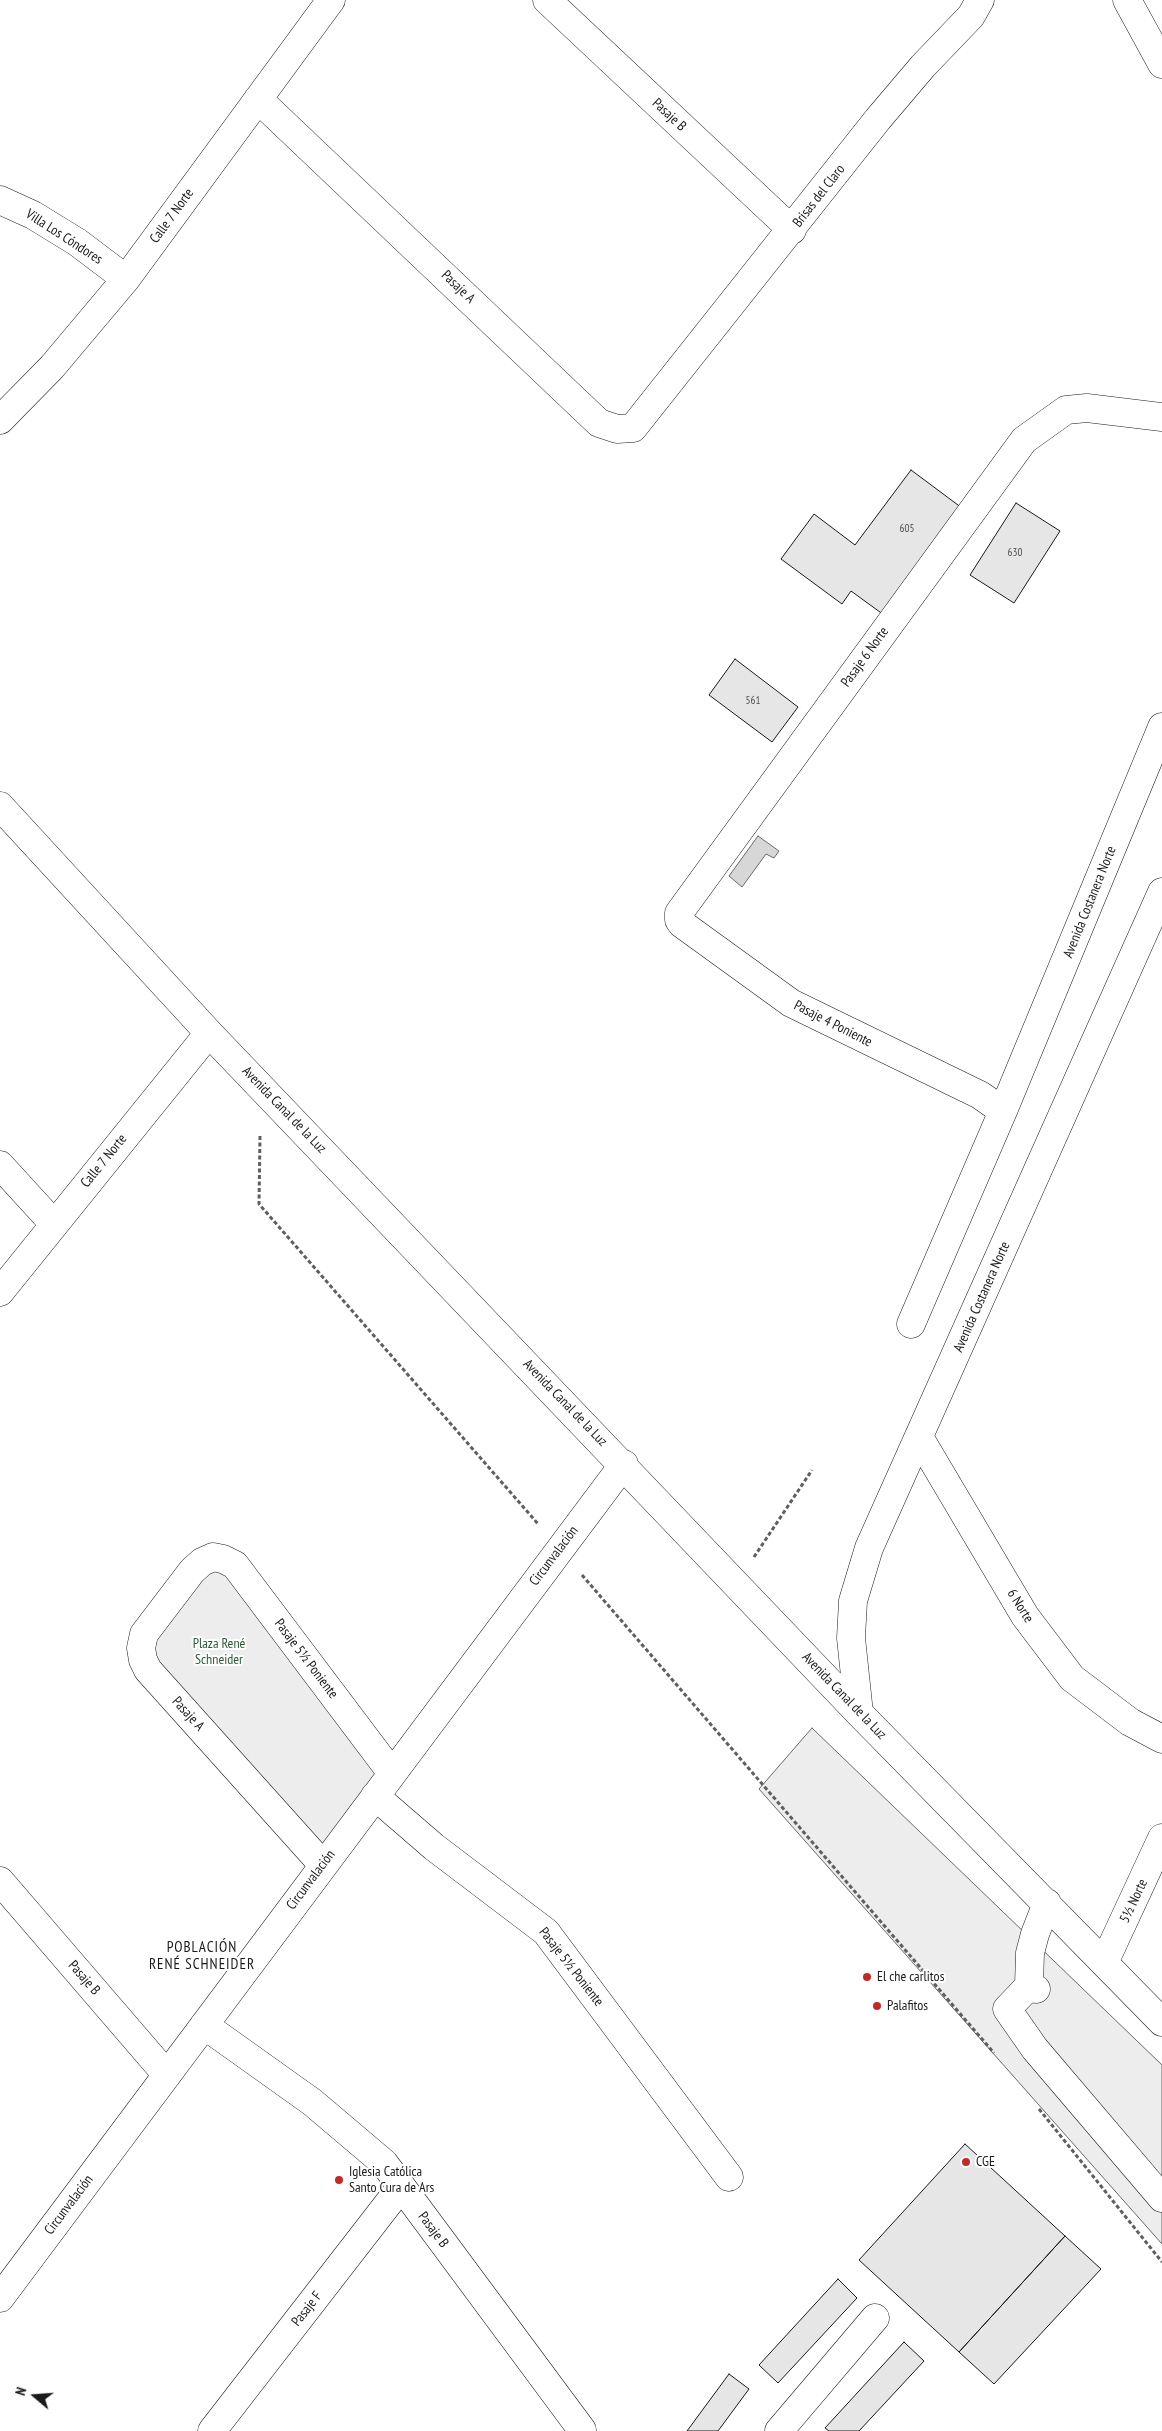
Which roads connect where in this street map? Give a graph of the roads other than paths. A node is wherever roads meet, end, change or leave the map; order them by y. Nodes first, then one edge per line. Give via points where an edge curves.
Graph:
1 (331, 0) edge
2 (547, 0) edge
3 (980, 0) edge
4 (1127, 0) edge
5 (1162, 64) edge
6 (258, 99) junction
7 (0, 200) edge
8 (792, 230) junction
9 (126, 279) junction
10 (661, 395) joint
11 (1162, 417) edge
12 (0, 420) edge
13 (1162, 727) edge
14 (0, 806) edge
15 (1162, 892) edge
16 (678, 916) joint
17 (209, 1033) junction
18 (1003, 1111) junction
19 (0, 1165) edge
20 (53, 1223) junction
21 (0, 1292) edge
22 (911, 1324) dead end
23 (919, 1437) junction
24 (624, 1464) junction
25 (213, 1557) joint
26 (859, 1713) junction
27 (1162, 1739) edge
28 (391, 1772) junction
29 (375, 1796) junction
30 (1162, 1838) edge
31 (323, 1865) junction
32 (0, 1881) edge
33 (1046, 1903) junction
34 (1104, 1963) junction
35 (1134, 1994) junction
36 (1162, 2015) edge
37 (1162, 2022) edge
38 (204, 2025) junction
39 (167, 2075) junction
40 (729, 2177) dead end
41 (402, 2187) junction
42 (1162, 2198) edge
43 (5, 2279) edge
44 (875, 2318) dead end
45 (582, 2430) edge
46 (212, 2431) edge
47 (779, 2431) edge

1 - 6 street, Calle 7 Norte
2 - 8 street, Pasaje B
3 - 8 street, Brisas del Claro via 971,16 878,119
4 - 5 street
6 - 9 street, Calle 7 Norte
6 - 10 street, Pasaje A via 599,423 616,429 633,428
7 - 9 street, Villa Los Cóndores via 77,242
8 - 10 street, Brisas del Claro
9 - 12 street, Calle 7 Norte via 52,367
11 - 16 street, Pasaje 6 Norte via 1086,408 1066,410 1024,440
13 - 18 street, Avenida Costanera Norte
14 - 17 street, Avenida Canal de la Luz
15 - 23 street, Avenida Costanera Norte
16 - 18 street, Pasaje 4 Poniente via 682,924 791,1003 980,1094
17 - 20 street, Calle 7 Norte
17 - 24 street, Avenida Canal de la Luz
18 - 22 street, Avenida Costanera Norte
19 - 20 street
20 - 21 street, Calle 7 Norte
23 - 26 street, Avenida Costanera Norte via 869,1548 854,1601 851,1638
23 - 27 street, 6 Norte via 1025,1616 1072,1678 1130,1722
24 - 26 street, Avenida Canal de la Luz
24 - 28 street, Circunvalación
25 - 28 street, Pasaje 5½ Poniente via 235,1565
25 - 31 street, Pasaje A via 192,1571 152,1622 144,1634 143,1660 155,1678
26 - 33 street, Avenida Canal de la Luz
28 - 29 street, Circunvalación
29 - 31 street, Circunvalación
29 - 40 street, Pasaje 5½ Poniente via 434,1847 546,1932
30 - 34 street, 5½ Norte
31 - 38 street, Circunvalación
32 - 39 street, Pasaje B
33 - 34 street, Avenida Canal de la Luz
33 - 42 street via 1030,1953 1032,1987 1007,2009 1035,2049
34 - 35 street, Avenida Canal de la Luz
35 - 36 street, Avenida Canal de la Luz
35 - 37 street, Avenida Canal de la Luz
38 - 39 street, Circunvalación
38 - 41 street, Pasaje B via 312,2102 360,2141 384,2163
39 - 43 street, Circunvalación
41 - 45 street, Pasaje B
41 - 46 street, Pasaje F
44 - 47 street

